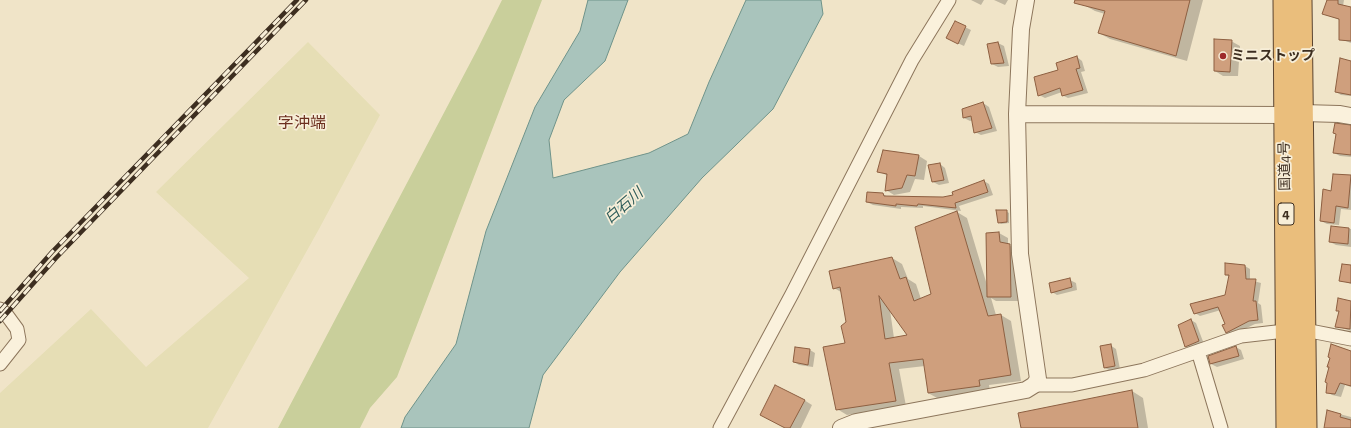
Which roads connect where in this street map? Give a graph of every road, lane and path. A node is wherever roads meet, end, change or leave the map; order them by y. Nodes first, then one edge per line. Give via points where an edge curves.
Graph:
1 (949, 0) edge
2 (1026, 0) edge
3 (1284, 0) edge
4 (1301, 0) edge
5 (1018, 114) junction
6 (1294, 114) junction
7 (1351, 116) edge
8 (0, 309) edge
9 (1295, 331) junction
10 (1351, 339) edge
11 (1198, 351) junction
12 (0, 364) edge
13 (1034, 385) junction
14 (720, 428) edge
15 (841, 428) edge
16 (1221, 428) edge
17 (1287, 428) edge
18 (1306, 428) edge

1 - 14 street via 912,60
2 - 5 street via 1021,28
3 - 6 highway, 国道4号 / 4
4 - 6 highway, 国道4号 / 4
5 - 6 street
5 - 13 street via 1020,254 1038,379
6 - 7 street
6 - 9 highway, 国道4号 / 4
8 - 12 street via 17,329 19,340
9 - 10 street
9 - 11 street via 1241,336
9 - 17 highway, 国道4号 / 4
9 - 18 highway, 国道4号 / 4
11 - 13 street via 1144,370 1072,385
11 - 16 street
13 - 15 street via 1026,390 856,422

